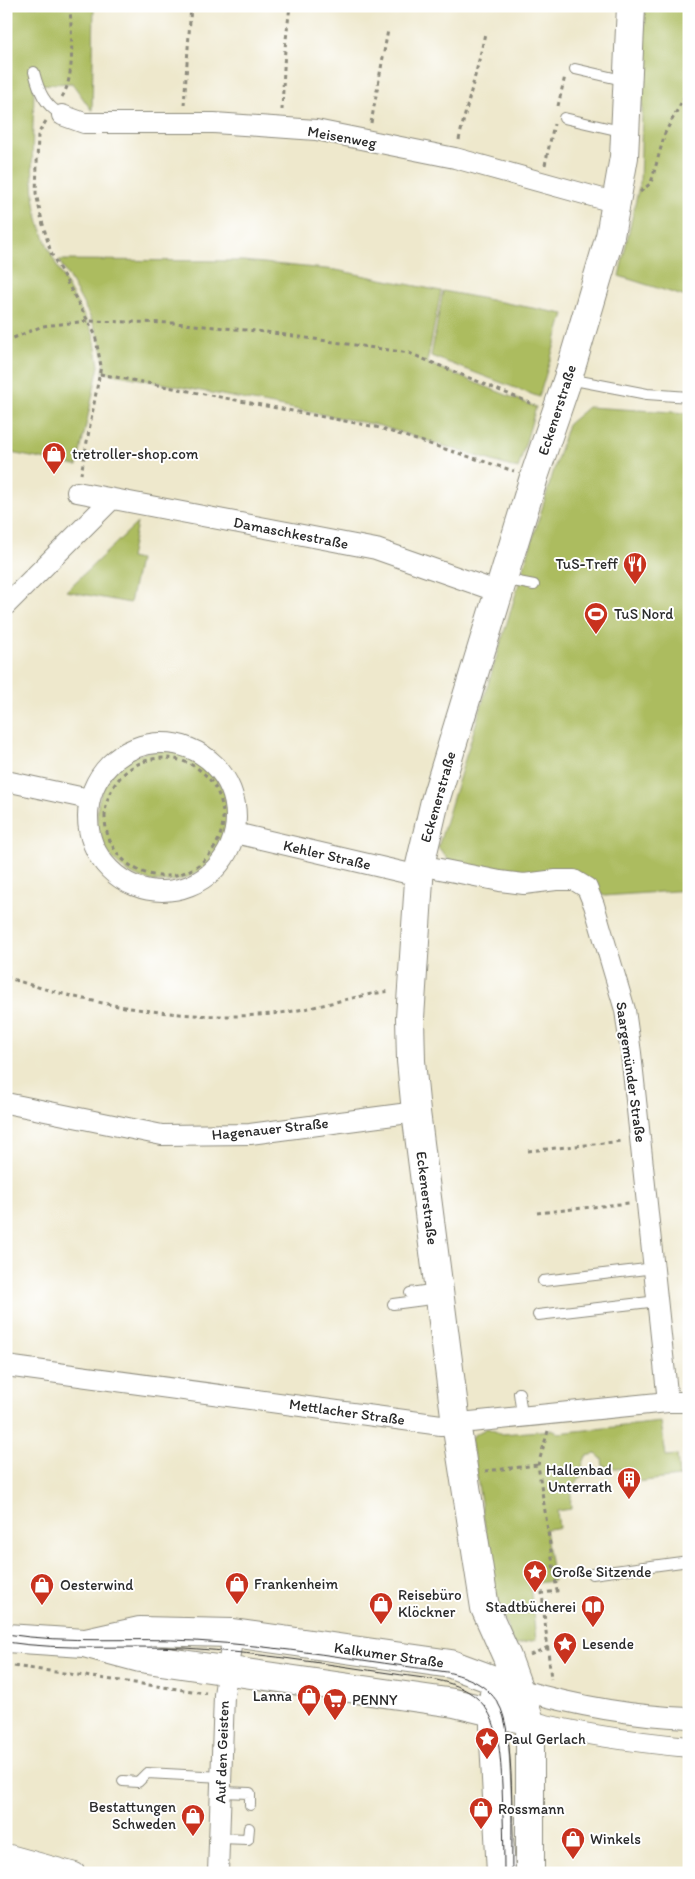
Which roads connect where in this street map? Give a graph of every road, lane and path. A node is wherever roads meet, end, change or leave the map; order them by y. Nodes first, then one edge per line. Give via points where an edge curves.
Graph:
1 (70, 6) edge
2 (191, 6) edge
3 (290, 6) edge
4 (631, 6) edge
5 (388, 30) dead end
6 (484, 33) dead end
7 (575, 69) dead end
8 (34, 72) dead end
9 (628, 81) junction
10 (689, 88) edge
11 (57, 112) junction
12 (564, 118) dead end
13 (184, 123) junction
14 (281, 128) junction
15 (626, 132) junction
16 (368, 141) junction
17 (455, 158) junction
18 (626, 198) junction
19 (88, 321) junction
20 (6, 340) edge
21 (100, 374) junction
22 (568, 378) junction
23 (689, 397) edge
24 (538, 406) dead end
25 (522, 473) dead end
26 (77, 492) joint
27 (112, 499) junction
28 (501, 585) junction
29 (534, 585) dead end
30 (6, 605) edge
31 (6, 780) edge
32 (89, 799) junction
33 (228, 832) junction
34 (419, 871) junction
35 (6, 976) edge
36 (412, 990) junction
37 (6, 1103) edge
38 (416, 1112) junction
39 (641, 1139) junction
40 (528, 1151) dead end
41 (647, 1201) junction
42 (537, 1213) dead end
43 (655, 1268) junction
44 (543, 1281) dead end
45 (410, 1293) dead end
46 (440, 1293) junction
47 (658, 1301) junction
48 (393, 1304) dead end
49 (538, 1315) dead end
50 (6, 1366) edge
51 (519, 1393) dead end
52 (668, 1402) junction
53 (689, 1402) edge
54 (553, 1414) junction
55 (522, 1415) junction
56 (456, 1423) junction
57 (538, 1465) junction
58 (464, 1474) junction
59 (689, 1561) edge
60 (592, 1574) dead end
61 (486, 1608) junction
62 (233, 1633) junction
63 (6, 1638) edge
64 (84, 1643) junction
65 (548, 1647) junction
66 (485, 1651) junction
67 (527, 1657) dead end
68 (451, 1664) junction
69 (226, 1671) junction
70 (492, 1680) junction
71 (518, 1689) junction
72 (554, 1700) junction
73 (495, 1712) junction
74 (689, 1718) edge
75 (530, 1721) junction
76 (689, 1747) edge
77 (123, 1781) dead end
78 (221, 1785) junction
79 (250, 1804) dead end
80 (249, 1828) dead end
81 (219, 1838) junction
82 (6, 1854) edge
83 (75, 1873) edge
84 (218, 1873) edge
85 (501, 1873) edge
86 (530, 1873) edge

1 - 11 path via 72,43 68,87
2 - 13 path
3 - 14 path
4 - 9 street, Eckenerstraße
5 - 16 path
6 - 17 path
7 - 9 lane
8 - 11 lane via 40,94
9 - 15 street, Eckenerstraße
10 - 18 path via 664,133 651,183
11 - 13 street, Meisenweg via 84,123
11 - 19 path via 38,134 36,193 51,253
12 - 15 lane
13 - 14 street, Meisenweg
14 - 16 street, Meisenweg via 316,130
15 - 18 street, Eckenerstraße
16 - 17 street, Meisenweg
17 - 18 street, Meisenweg
18 - 22 street, Eckenerstraße via 606,251
19 - 20 path via 43,326
19 - 21 path via 98,347
19 - 24 path via 174,323 266,332 409,353
21 - 25 path via 376,427
21 - 26 path
22 - 23 lane via 647,394
22 - 28 street, Eckenerstraße
26 - 27 street, Damaschkestraße
27 - 28 street, Damaschkestraße via 376,549
27 - 30 street
28 - 29 lane
28 - 34 street, Eckenerstraße via 428,825
31 - 32 street
32 - 33 street via 98,778 114,760 133,748 156,742 179,744 200,753 212,763 230,788 236,810
32 - 33 street via 88,827 101,860 115,876 155,892 197,883 227,854
33 - 33 path via 218,793 209,777 194,765 172,757 150,758 134,765 117,780 105,803 104,826 112,846 123,861 139,872 174,876 188,871 204,860
33 - 34 street, Kehler Straße
34 - 36 street, Eckenerstraße
34 - 39 street, Saargemünder Straße via 524,884 574,880 587,888 624,1010
35 - 36 path via 45,990 120,1007 192,1016 271,1014 312,1008 365,994
36 - 38 street, Eckenerstraße via 411,1061
37 - 38 street, Hagenauer Straße via 162,1135 250,1134
38 - 46 street, Eckenerstraße
39 - 40 path
39 - 41 street, Saargemünder Straße
41 - 42 path
41 - 43 street, Saargemünder Straße
43 - 44 lane
43 - 47 street, Saargemünder Straße
45 - 46 lane
46 - 48 lane
46 - 56 street, Eckenerstraße
47 - 49 lane
47 - 52 street, Saargemünder Straße
50 - 56 street, Mettlacher Straße via 441,1425
51 - 55 lane
52 - 53 street, Mettlacher Straße
52 - 54 street, Mettlacher Straße
54 - 55 street, Mettlacher Straße
54 - 57 path
55 - 56 street, Mettlacher Straße
56 - 58 street, Eckenerstraße
57 - 58 path
57 - 65 path via 557,1591 542,1593
58 - 61 street, Eckenerstraße
59 - 60 lane
61 - 66 street, Eckenerstraße via 481,1619
61 - 71 street, Eckenerstraße
62 - 64 street, Kalkumer Straße via 140,1632
62 - 68 street, Kalkumer Straße
62 - 69 street, Auf den Geisten
63 - 64 street, Kalkumer Straße
64 - 69 street, Kalkumer Straße via 140,1658
65 - 67 path
65 - 72 path
66 - 68 street via 471,1663
66 - 70 street, Eckenerstraße
68 - 70 street, Kalkumer Straße
69 - 73 street, Kalkumer Straße via 423,1698
69 - 78 street, Auf den Geisten
70 - 71 street, Kalkumer Straße
70 - 73 street, Eckenerstraße
71 - 72 street, Kalkumer Straße
71 - 73 street via 514,1699
71 - 75 street, Eckenerstraße
72 - 74 street, Kalkumer Straße
73 - 75 street, Kalkumer Straße
73 - 85 street, Eckenerstraße
75 - 76 street, Kalkumer Straße via 633,1741
75 - 86 street
77 - 78 lane via 138,1782 147,1774
78 - 79 lane via 250,1793
78 - 81 street, Auf den Geisten
80 - 81 lane via 248,1839
81 - 84 street, Auf den Geisten
82 - 83 street

